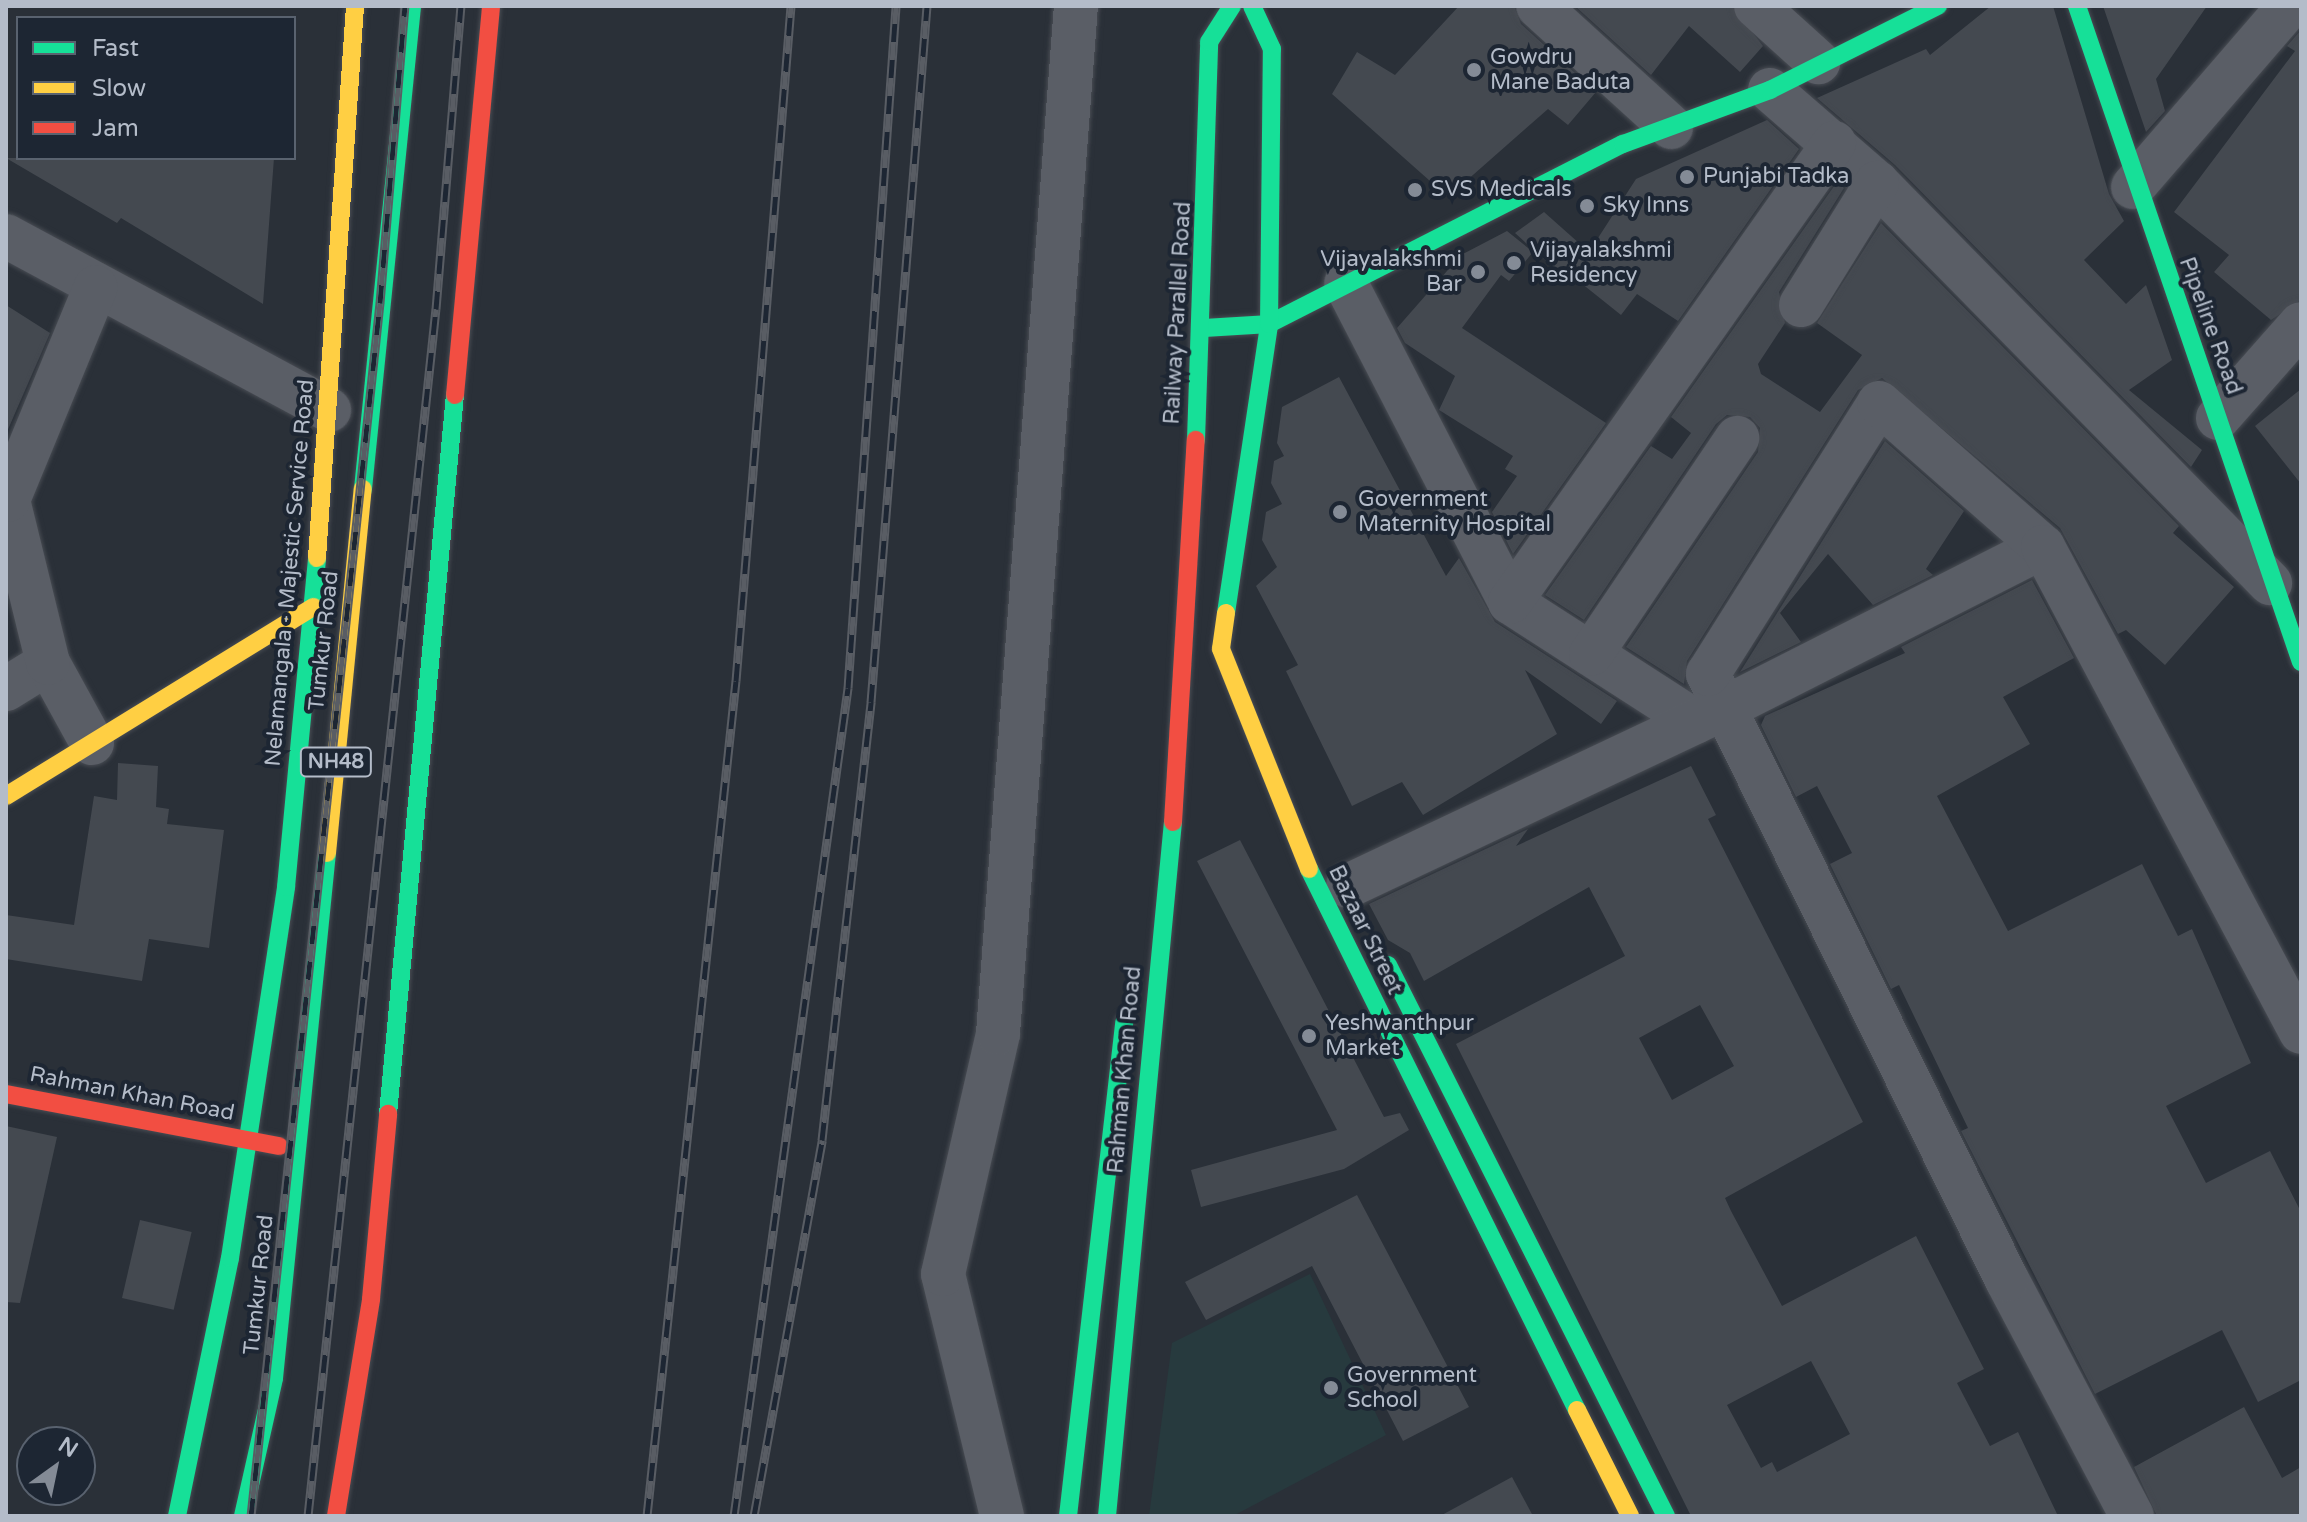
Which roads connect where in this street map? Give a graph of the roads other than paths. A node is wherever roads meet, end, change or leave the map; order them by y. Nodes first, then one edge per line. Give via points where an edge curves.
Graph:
1 (355, 6) edge
2 (412, 6) edge
3 (491, 6) edge
4 (1076, 6) edge
5 (1232, 6) edge
6 (1252, 6) edge
7 (1538, 6) edge
8 (1756, 6) edge
9 (1938, 6) edge
10 (2077, 6) edge
11 (2289, 6) edge
12 (1818, 62) junction
13 (1770, 90) junction
14 (1671, 127) junction
15 (1834, 143) junction
16 (1877, 183) junction
17 (2133, 187) junction
18 (6, 236) edge
19 (1346, 284) junction
20 (96, 287) junction
21 (1801, 305) dead end
22 (1269, 324) junction
23 (2301, 324) edge
24 (1205, 328) junction
25 (329, 410) junction
26 (2218, 418) junction
27 (1737, 438) dead end
28 (2043, 547) junction
29 (2270, 583) junction
30 (1510, 602) junction
31 (313, 607) junction
32 (1180, 628) joint
33 (1591, 654) junction
34 (2301, 662) edge
35 (48, 663) junction
36 (6, 689) edge
37 (1244, 706) junction
38 (1711, 715) junction
39 (1182, 723) junction
40 (92, 743) junction
41 (1154, 761) dead end
42 (1198, 776) dead end
43 (6, 796) edge
44 (1341, 895) junction
45 (1376, 942) dead end
46 (1127, 997) dead end
47 (2301, 1032) edge
48 (6, 1094) edge
49 (1167, 1120) dead end
50 (249, 1141) junction
51 (297, 1150) junction
52 (177, 1516) edge
53 (243, 1516) edge
54 (336, 1516) edge
55 (1002, 1516) edge
56 (1068, 1516) edge
57 (1107, 1516) edge
58 (1630, 1516) edge
59 (1666, 1516) edge
60 (2132, 1516) edge

1 - 25 main road, Nelamangala - Majestic Service Road
2 - 51 main road, Tumkur Road / NH48
3 - 54 main road via 371,1299
4 - 55 street via 998,1033 943,1274
5 - 24 main road, Railway Parallel Road via 1209,42
6 - 22 main road, Bazaar Street via 1272,49
7 - 14 street
8 - 12 street
9 - 12 main road
10 - 17 main road, Pipeline Road
11 - 17 street
12 - 13 main road
13 - 14 main road
13 - 15 street
14 - 19 main road via 1623,144
15 - 16 street
15 - 30 street
16 - 21 street
16 - 29 street
17 - 26 main road, Pipeline Road
18 - 20 street
19 - 22 main road
19 - 30 street
20 - 25 street
20 - 35 street via 8,500
22 - 24 main road
22 - 37 main road, Bazaar Street via 1221,649
23 - 26 street
24 - 32 main road, Railway Parallel Road
25 - 31 main road, Nelamangala - Majestic Service Road
26 - 29 main road, Pipeline Road
27 - 33 street
28 - 38 street
28 - 38 street via 1879,403 1708,674
28 - 47 street
29 - 34 main road, Pipeline Road
30 - 33 street
31 - 40 main road
31 - 50 main road, Nelamangala - Majestic Service Road via 286,887
32 - 39 main road, Rahman Khan Road
33 - 38 street
35 - 36 street
35 - 40 street
37 - 39 main road
37 - 44 main road, Bazaar Street
38 - 44 street
38 - 60 street
39 - 41 main road
39 - 57 main road, Rahman Khan Road
40 - 43 main road
42 - 49 main road, Rahman Khan Road
44 - 58 main road, Bazaar Street
45 - 59 main road
46 - 56 main road
48 - 50 main road, Rahman Khan Road
50 - 51 main road, Rahman Khan Road
50 - 52 main road, Nelamangala - Majestic Service Road
51 - 53 main road, Tumkur Road / NH48 via 274,1378

